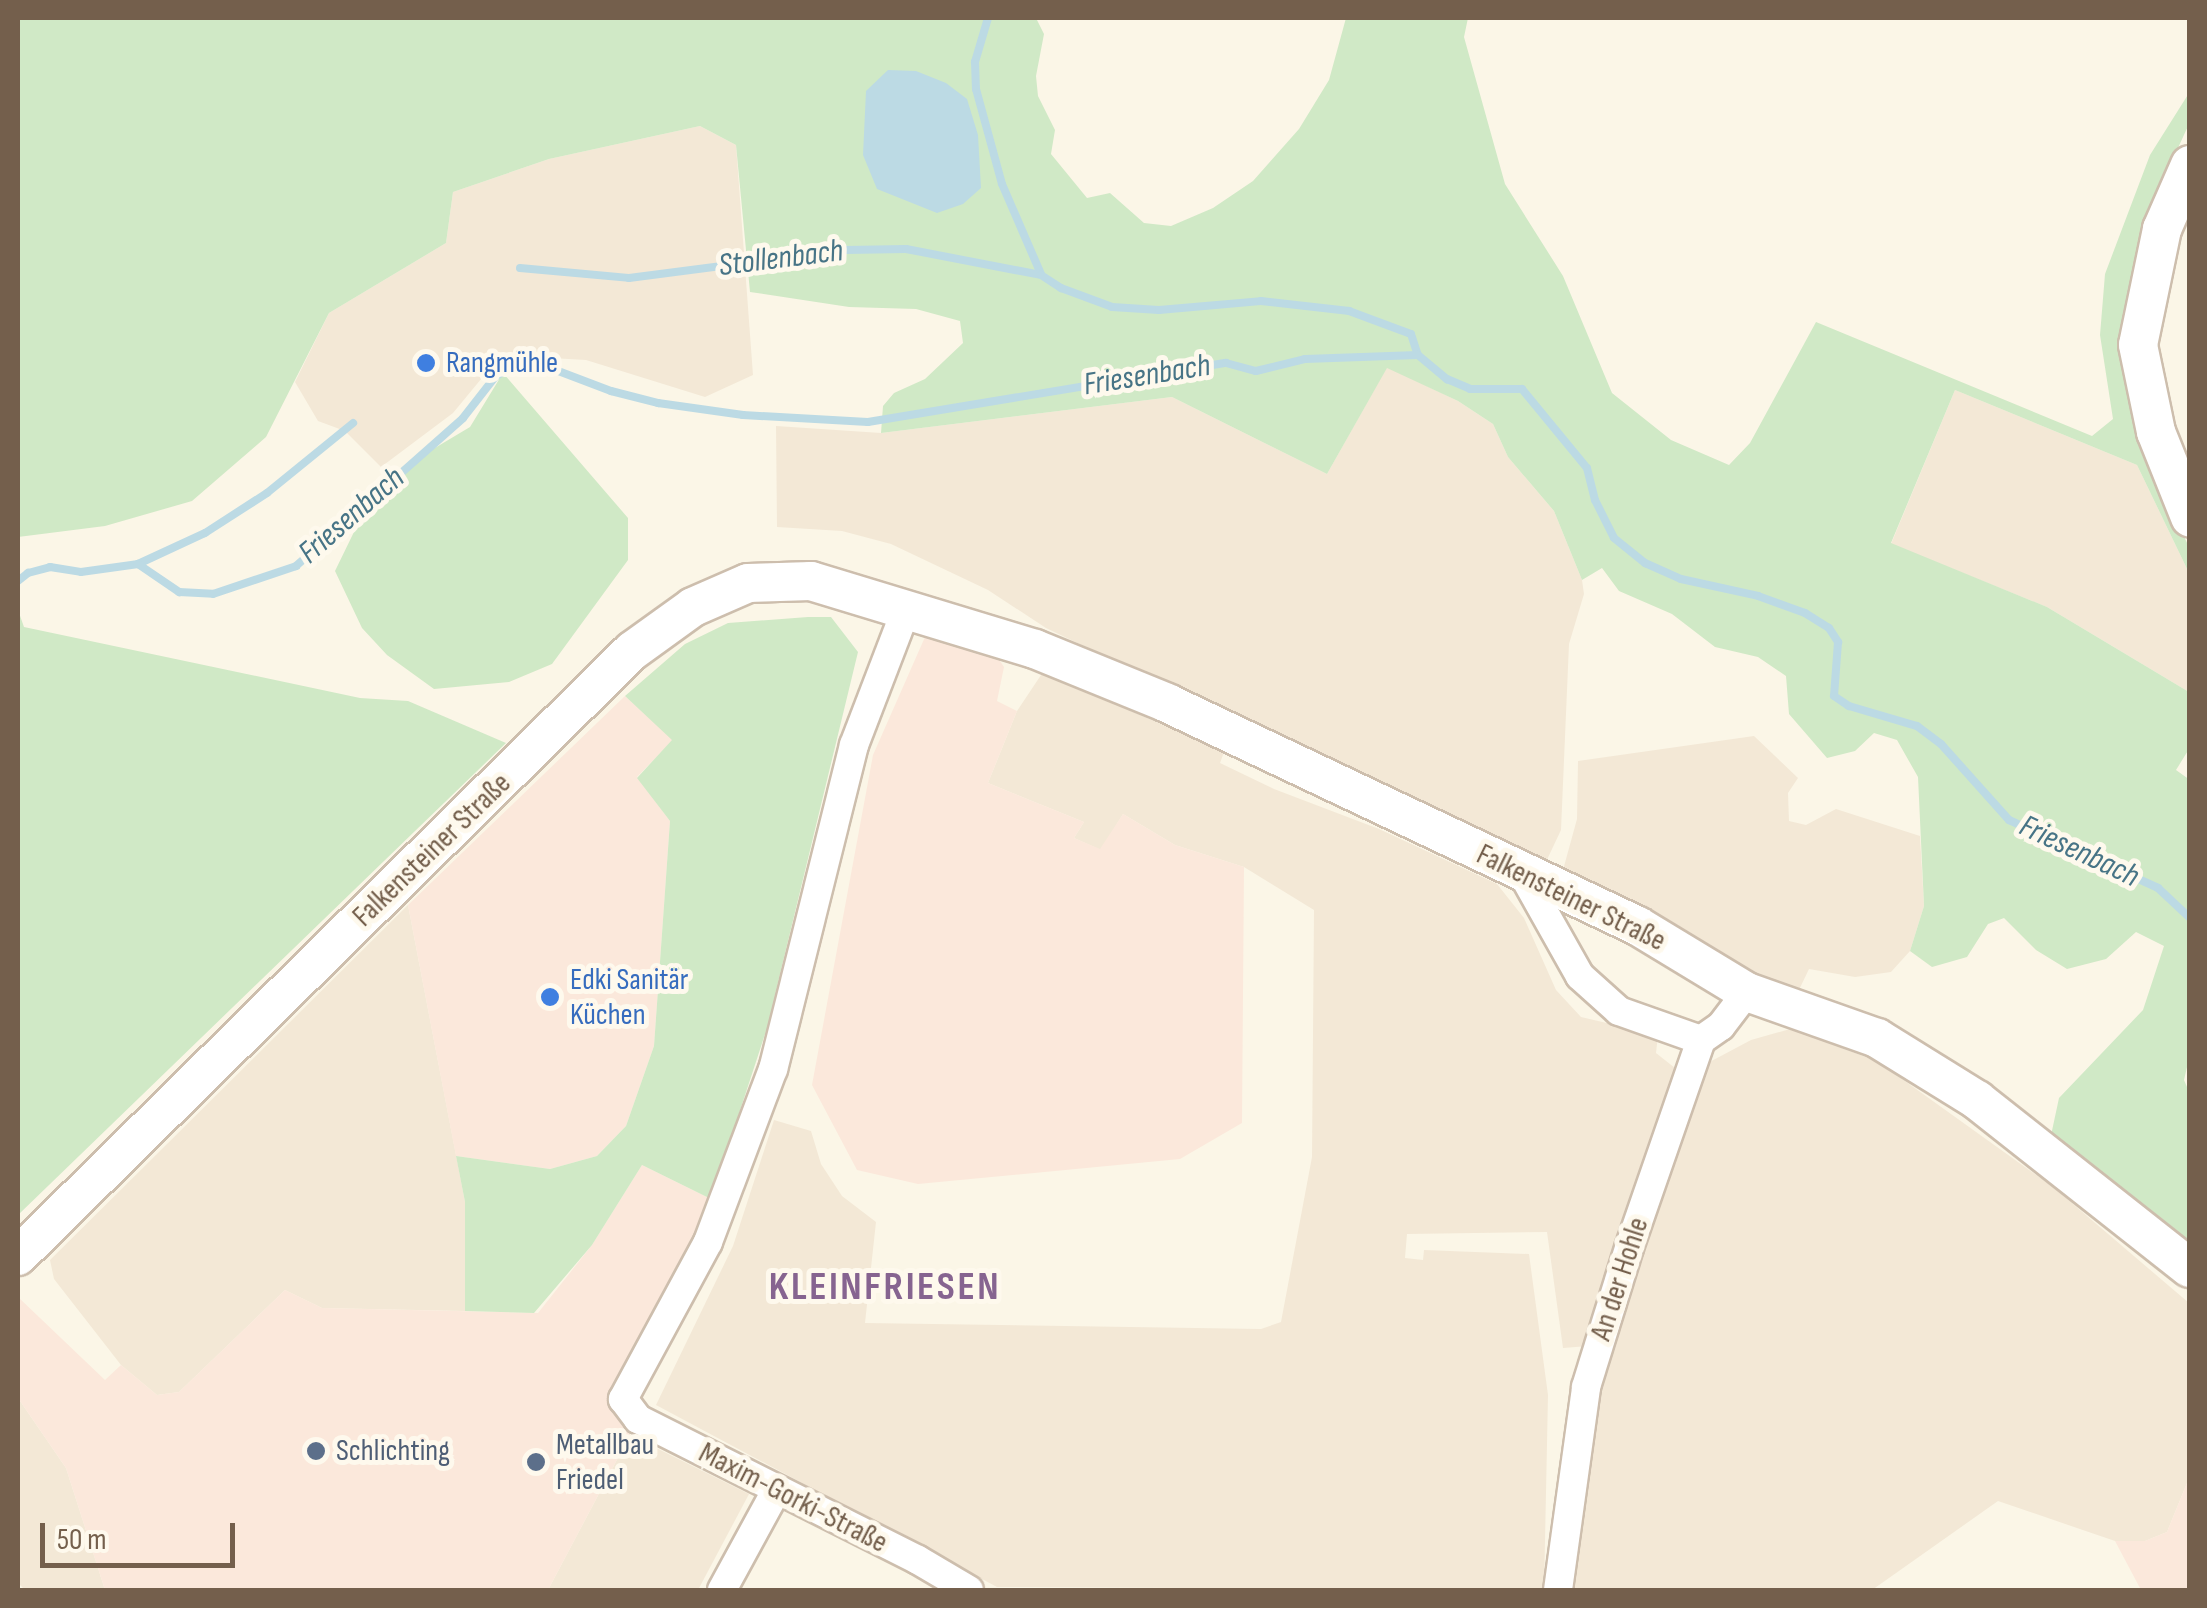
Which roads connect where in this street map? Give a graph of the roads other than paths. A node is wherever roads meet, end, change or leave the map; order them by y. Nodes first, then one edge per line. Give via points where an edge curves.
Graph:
1 (2190, 165) edge
2 (2190, 517) edge
3 (907, 607) junction
4 (1522, 873) junction
5 (1746, 992) junction
6 (1701, 1040) junction
7 (18, 1256) edge
8 (2190, 1268) edge
9 (776, 1491) junction
10 (722, 1590) edge
11 (969, 1590) edge
12 (1558, 1590) edge

1 - 2 main road via 2162,229 2138,345 2156,432
3 - 4 main road, Falkensteiner Straße via 1035,649 1167,704
3 - 7 main road, Falkensteiner Straße via 811,582 748,583 693,606 647,640
3 - 9 street, Maxim-Gorki-Straße via 854,745 773,1069 708,1242 623,1400 638,1419
4 - 5 main road, Falkensteiner Straße via 1638,926
4 - 6 street via 1580,976 1619,1012
5 - 6 street, An der Hohle via 1721,1026
5 - 8 main road, Falkensteiner Straße via 1877,1038 1937,1072
6 - 12 street, An der Hohle via 1586,1387
9 - 10 street
9 - 11 street, Maxim-Gorki-Straße

